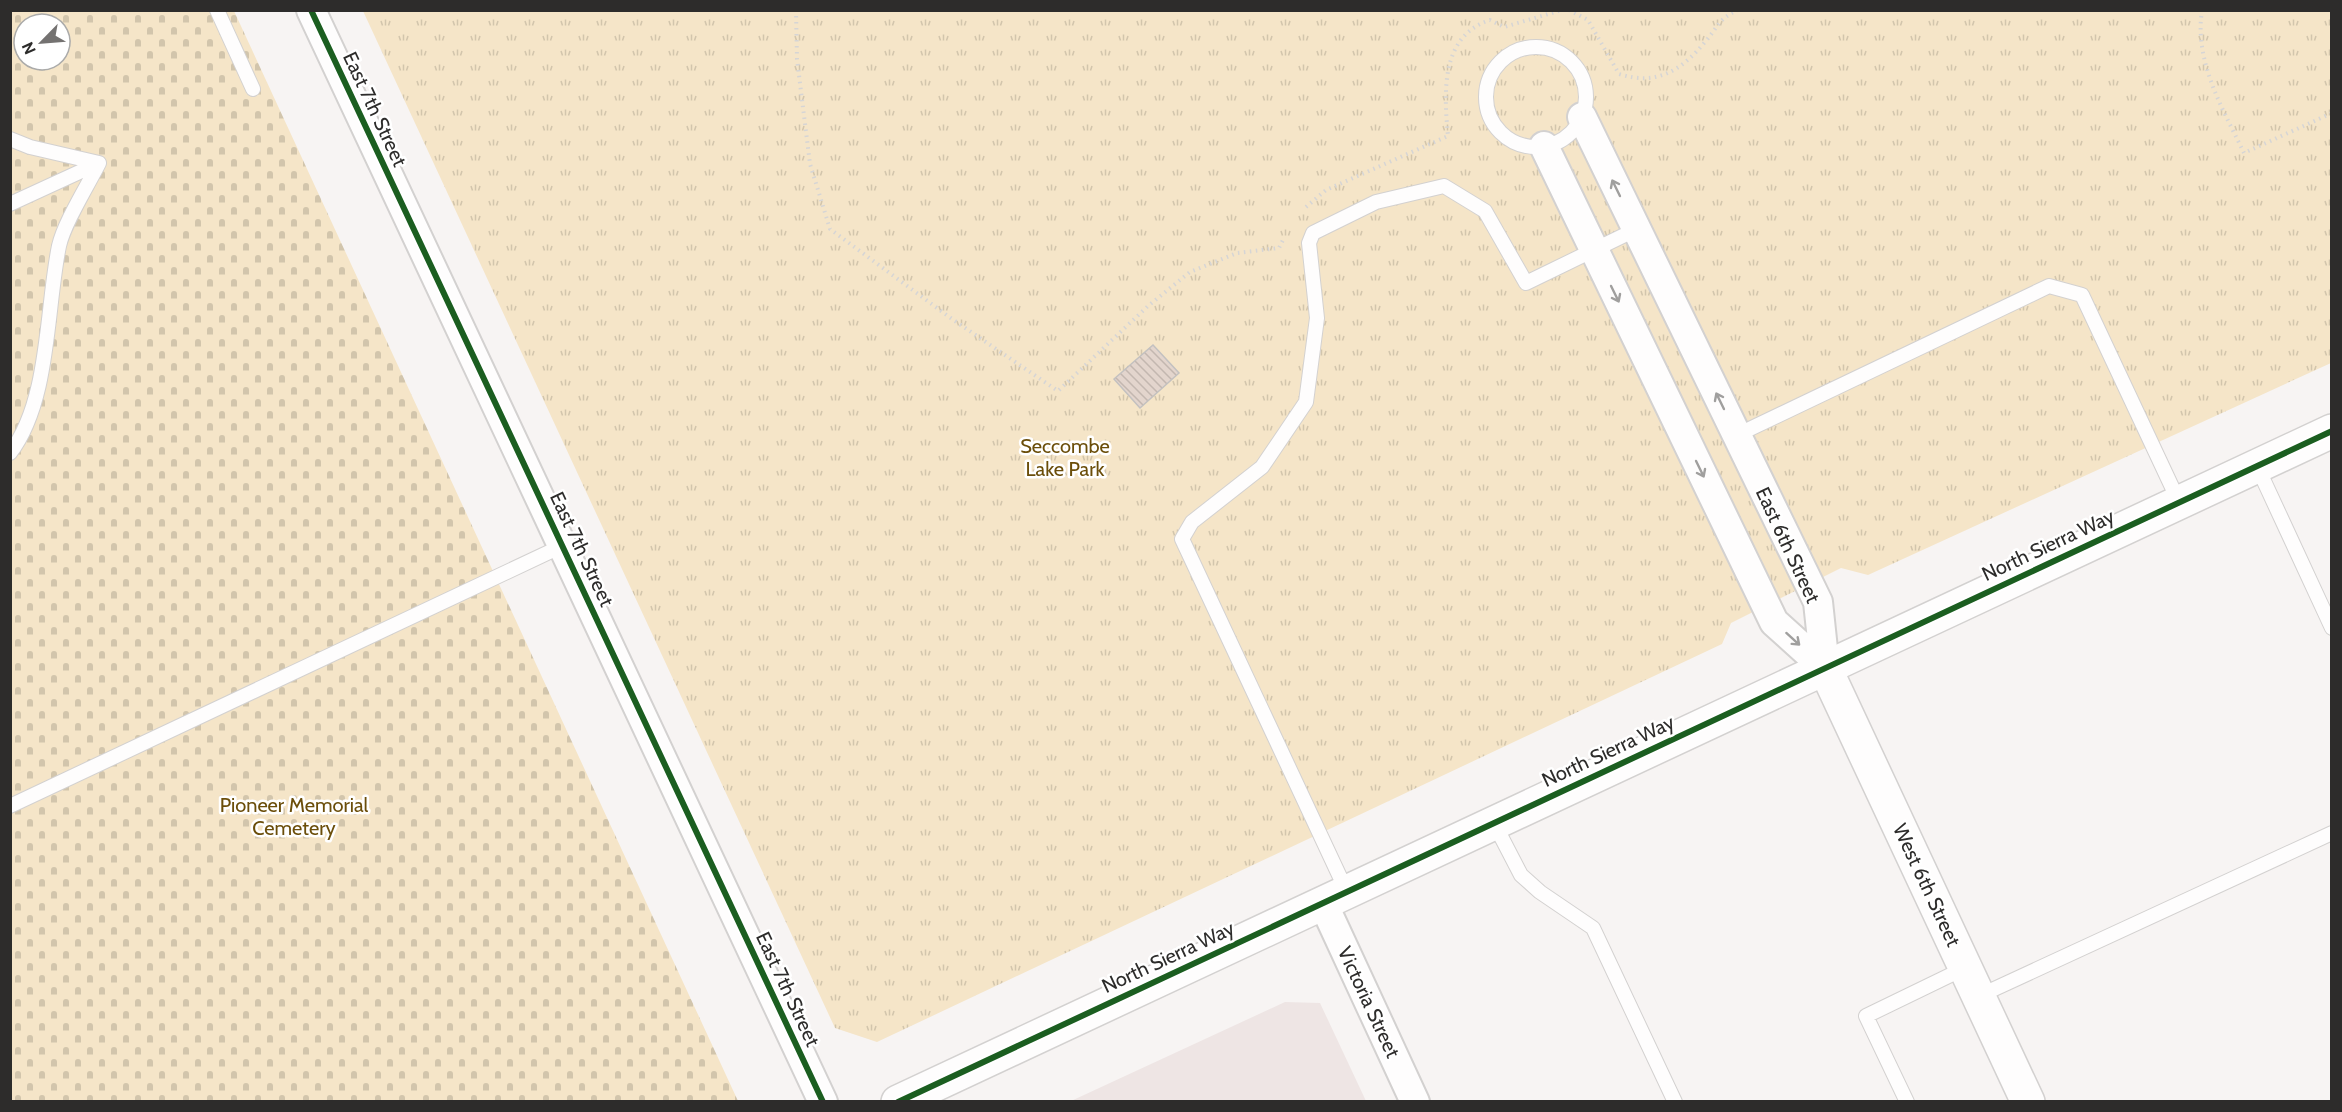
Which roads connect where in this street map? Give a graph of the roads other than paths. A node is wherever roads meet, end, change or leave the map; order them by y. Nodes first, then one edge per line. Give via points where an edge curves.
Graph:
1 (217, 10) edge
2 (311, 10) edge
3 (253, 89) dead end
4 (1582, 117) junction
5 (10, 139) edge
6 (1544, 146) junction
7 (99, 163) junction
8 (10, 204) edge
9 (1636, 229) junction
10 (1594, 250) junction
11 (2331, 431) edge
12 (1737, 435) junction
13 (10, 453) edge
14 (2256, 466) junction
15 (2179, 502) junction
16 (562, 546) junction
17 (2331, 628) edge
18 (1825, 668) junction
19 (10, 806) edge
20 (1494, 823) junction
21 (2331, 833) edge
22 (1335, 897) junction
23 (1972, 982) junction
24 (823, 1101) edge
25 (898, 1101) edge
26 (1415, 1101) edge
27 (1676, 1101) edge
28 (1906, 1101) edge
29 (2028, 1101) edge

1 - 3 lane
2 - 16 street, East 7th Street
4 - 6 lane via 1560,141
4 - 6 lane via 1585,84 1579,69 1567,57 1536,46 1520,48 1505,56 1487,84 1489,117 1512,141
9 -> 4 street, East 6th Street
5 - 7 lane
6 - 10 street
7 - 8 lane
7 - 13 lane via 60,243 41,375 22,438
9 - 10 lane
12 -> 9 street, East 6th Street
10 -> 18 street via 1774,622
10 - 22 lane via 1526,283 1485,211 1444,186 1376,202 1313,233 1309,243 1317,318 1306,402 1262,466 1192,522 1182,539
11 - 14 street, North Sierra Way
12 - 15 lane via 2049,286 2082,295
12 - 18 street, East 6th Street via 1818,602
14 - 15 street, North Sierra Way
14 - 17 lane
15 - 18 street, North Sierra Way
16 - 19 lane
16 - 24 street, East 7th Street
18 - 20 street, North Sierra Way
18 - 23 street, West 6th Street
20 - 22 street, North Sierra Way
20 - 27 lane via 1521,875 1593,928
21 - 23 lane
22 - 25 street, North Sierra Way
22 - 26 street, Victoria Street
23 - 28 lane via 1866,1016
23 - 29 street, West 6th Street

